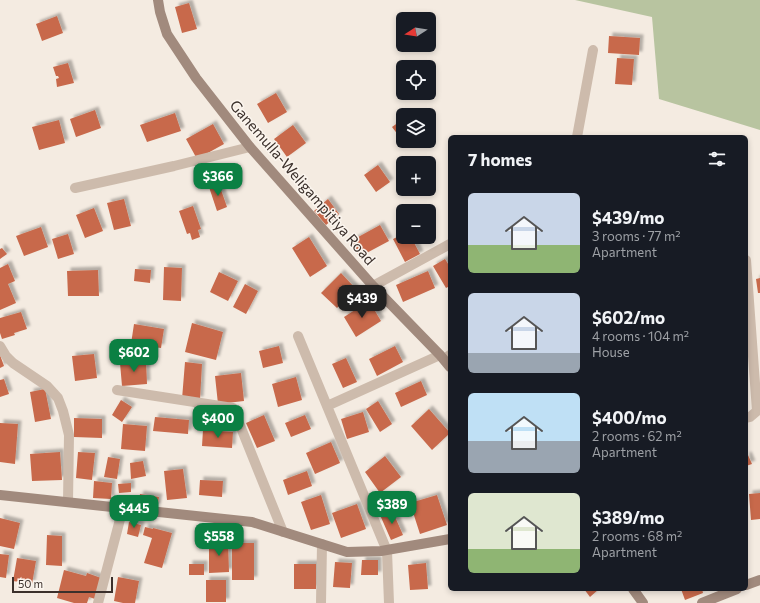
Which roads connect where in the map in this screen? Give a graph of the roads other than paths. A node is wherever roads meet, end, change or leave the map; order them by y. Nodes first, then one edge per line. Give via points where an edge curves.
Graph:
1 (158, 0) edge
2 (593, 50) dead end
3 (577, 135) edge
4 (250, 147) junction
5 (75, 188) dead end
6 (448, 245) edge
7 (748, 283) edge
8 (373, 286) junction
9 (298, 336) dead end
10 (0, 346) edge
11 (444, 355) edge
12 (117, 390) dead end
13 (328, 406) junction
14 (759, 411) edge
15 (748, 418) edge
16 (0, 495) edge
17 (68, 502) junction
18 (123, 508) junction
19 (283, 532) junction
20 (448, 538) edge
21 (322, 544) junction
22 (387, 550) junction
23 (760, 580) edge
24 (748, 584) edge
25 (634, 591) edge
26 (732, 591) edge
27 (98, 603) edge
28 (321, 603) edge
29 (389, 603) edge
30 (642, 603) edge
31 (702, 603) edge

1 - 4 street, Ganemulla-Weligampitiya Road via 167,34 196,78
2 - 3 street
4 - 5 street
4 - 8 street, Ganemulla-Weligampitiya Road
6 - 8 street
7 - 14 street
8 - 11 street, Ganemulla-Weligampitiya Road
9 - 13 street
10 - 17 street via 13,363 47,386 58,398 69,435
11 - 13 street
12 - 19 street via 233,408
13 - 22 street
14 - 15 street
16 - 17 street
17 - 18 street
18 - 19 street via 252,522
18 - 27 street
19 - 21 street
20 - 22 street
21 - 22 street via 348,552
21 - 28 street
22 - 29 street
23 - 24 street
25 - 30 street
26 - 31 street

